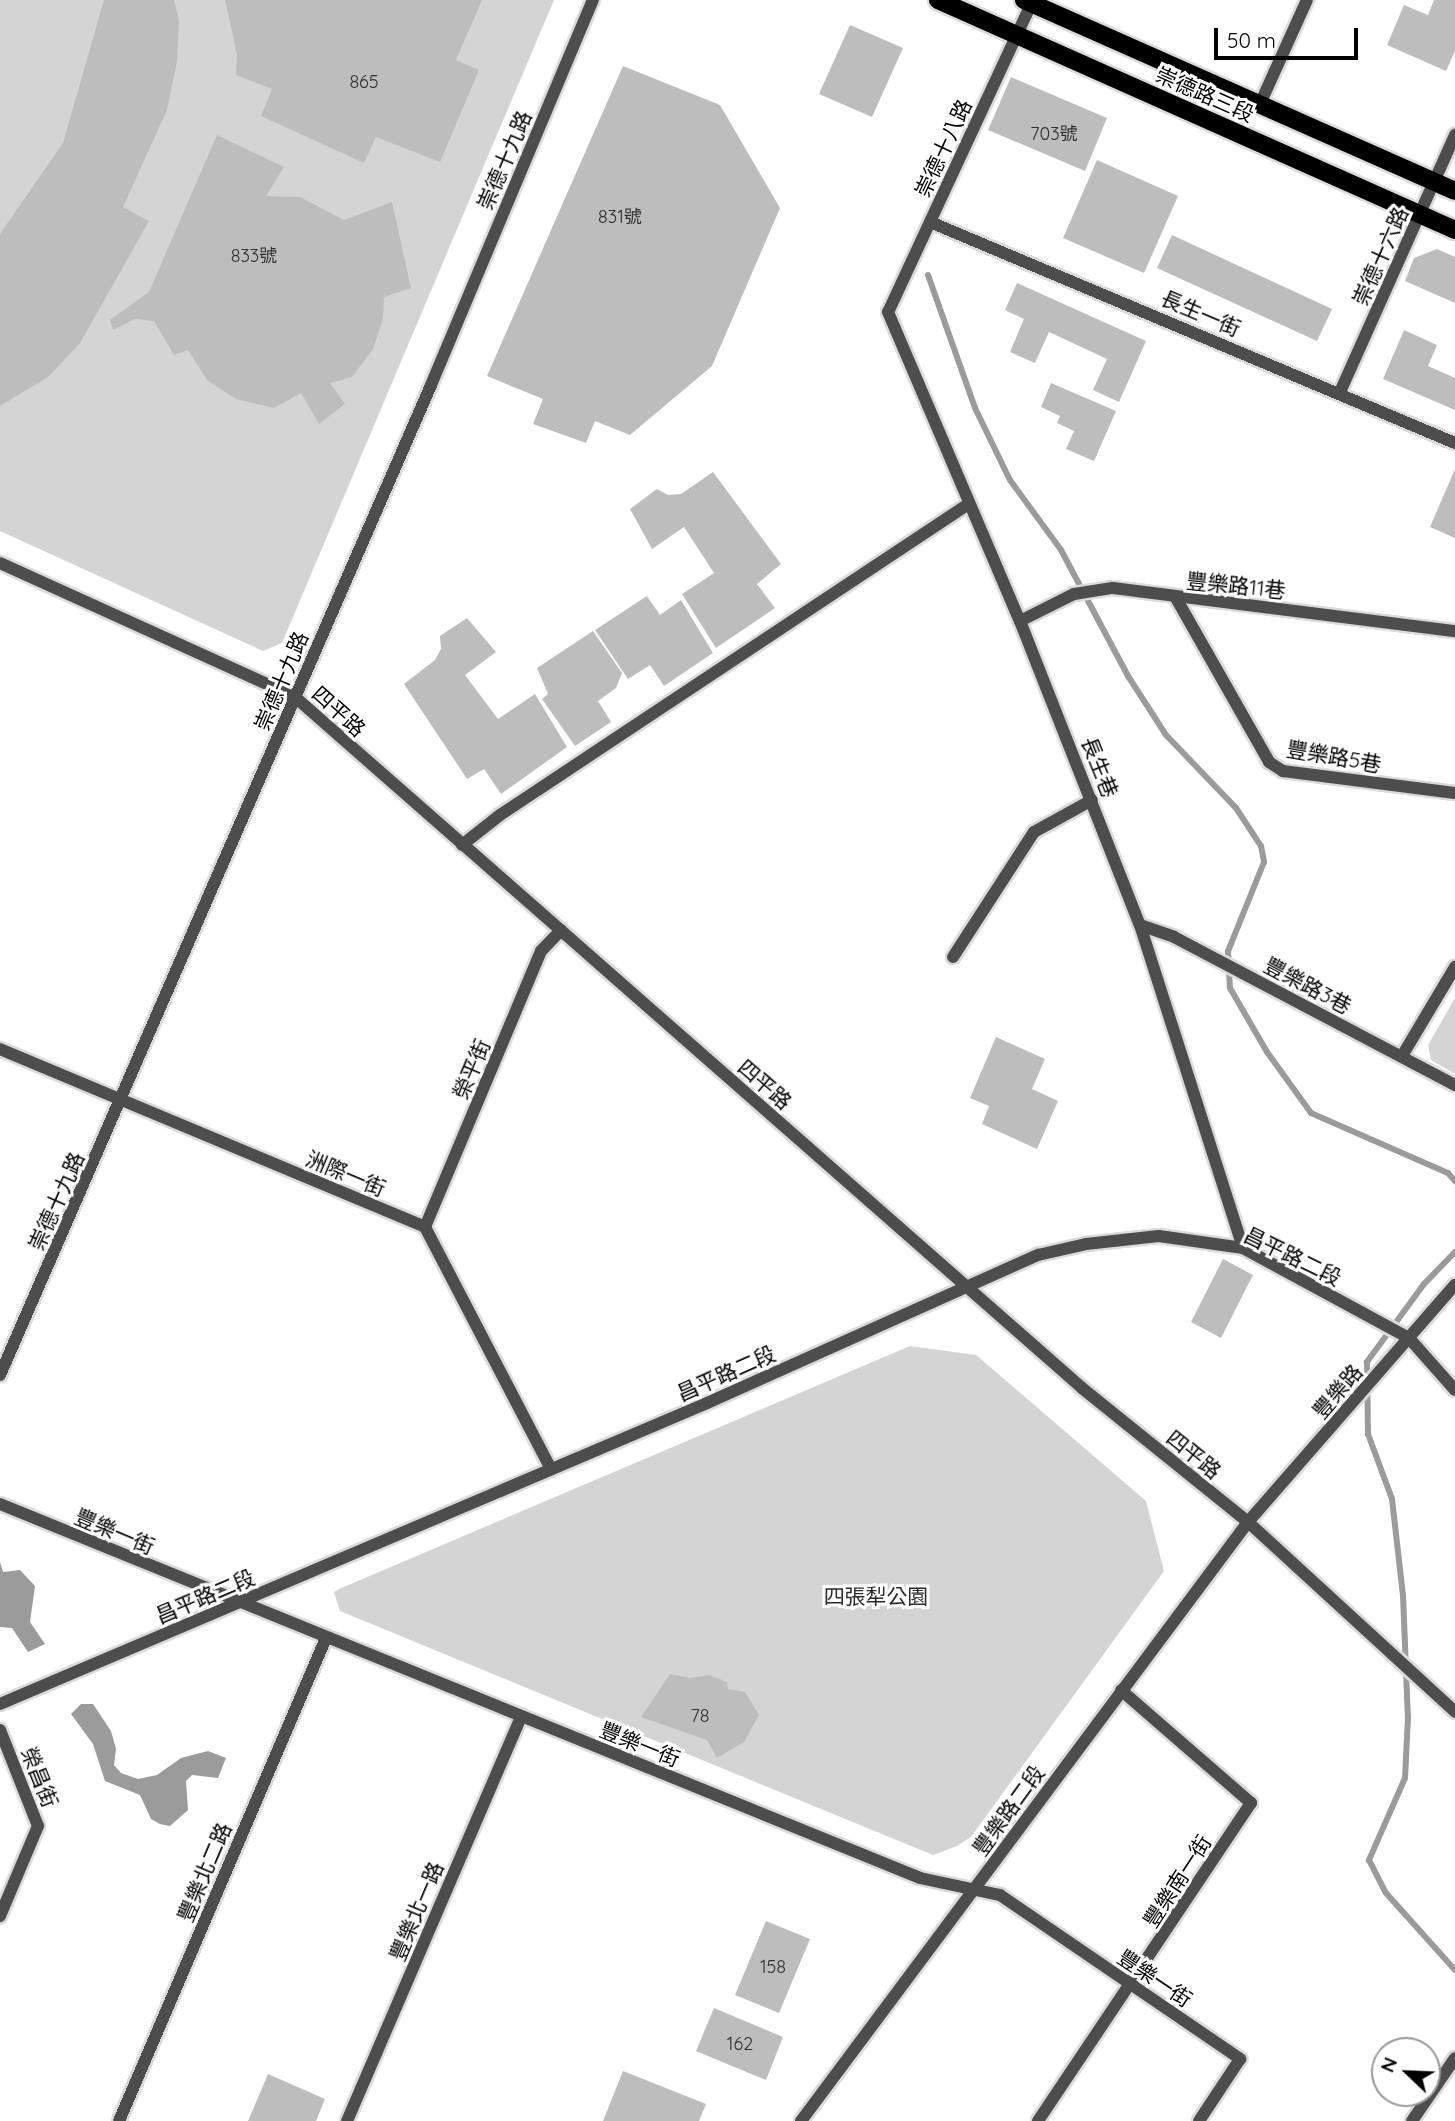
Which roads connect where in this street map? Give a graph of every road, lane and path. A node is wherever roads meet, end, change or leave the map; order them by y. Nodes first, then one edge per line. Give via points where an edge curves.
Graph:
1 (593, 0) edge
2 (938, 0) edge
3 (1307, 0) edge
4 (1030, 1) edge
5 (1017, 37) junction
6 (1260, 104) junction
7 (1455, 135) edge
8 (1433, 182) junction
9 (1455, 191) edge
10 (1419, 213) junction
11 (930, 222) junction
12 (1455, 230) edge
13 (888, 312) joint
14 (1340, 392) junction
15 (1455, 443) edge
16 (967, 505) junction
17 (0, 563) edge
18 (1175, 598) junction
19 (1020, 621) junction
20 (1455, 631) edge
21 (295, 697) junction
22 (1455, 793) edge
23 (1092, 800) junction
24 (463, 845) junction
25 (1140, 925) junction
26 (561, 930) junction
27 (953, 957) dead end
28 (1455, 967) edge
29 (0, 1049) edge
30 (1402, 1056) junction
31 (1455, 1085) edge
32 (121, 1100) junction
33 (425, 1227) junction
34 (1243, 1248) junction
35 (1455, 1285) edge
36 (970, 1289) junction
37 (1409, 1338) junction
38 (0, 1375) edge
39 (1455, 1390) edge
40 (551, 1469) junction
41 (0, 1504) edge
42 (1248, 1522) junction
43 (236, 1603) junction
44 (326, 1638) junction
45 (1121, 1690) junction
46 (0, 1704) edge
47 (1455, 1712) edge
48 (521, 1717) junction
49 (0, 1730) edge
50 (969, 1891) junction
51 (0, 1916) edge
52 (1127, 1982) junction
53 (1455, 2058) edge
54 (119, 2121) edge
55 (347, 2121) edge
56 (801, 2121) edge
57 (1038, 2121) edge
58 (1199, 2121) edge
59 (1412, 2121) edge

1 - 21 street, 崇德十九路
2 - 5 main road, 崇德路三段
3 - 6 street
4 - 5 street, 崇德十八路
4 - 6 main road, 崇德路三段
5 - 10 main road, 崇德路三段
5 - 11 street, 崇德十八路
6 - 8 main road, 崇德路三段
7 - 8 street, 崇德十六路
8 - 9 main road, 崇德路三段
8 - 10 street, 崇德十六路
10 - 12 main road, 崇德路三段
10 - 14 street, 崇德十六路
11 - 13 street, 崇德十八路
11 - 14 street, 長生一街
13 - 16 street, 長生巷
14 - 15 street, 長生一街
16 - 19 street, 長生巷
16 - 24 street via 500,815
17 - 21 street, 四平路
18 - 19 street, 豐樂路11巷 via 1114,588 1074,594
18 - 20 street, 豐樂路11巷
18 - 22 street, 豐樂路5巷 via 1269,762 1283,771
19 - 23 street, 長生巷
21 - 24 street, 四平路
21 - 32 street, 崇德十九路
23 - 25 street, 長生巷
23 - 27 street via 1034,831
24 - 26 street, 四平路
25 - 30 street, 豐樂路3巷 via 1174,937
25 - 34 street, 長生巷
26 - 33 street, 榮平街 via 541,951
26 - 36 street, 四平路
28 - 30 street
29 - 32 street, 洲際一街
30 - 31 street, 豐樂路3巷
32 - 33 street, 洲際一街
32 - 38 street, 崇德十九路
33 - 40 street
34 - 36 street, 昌平路二段 via 1159,1236 1117,1238 1038,1255
34 - 37 street, 昌平路二段
35 - 37 street, 豐樂路
36 - 40 street, 昌平路二段
36 - 42 street, 四平路 via 1082,1388
37 - 39 street, 昌平路二段
37 - 42 street, 豐樂路
40 - 43 street, 昌平路二段
41 - 43 street, 豐樂一街
42 - 45 street, 豐樂路二段
42 - 47 street, 四平路
43 - 44 street, 豐樂一街
43 - 46 street, 昌平路二段
44 - 48 street, 豐樂一街
44 - 54 street, 豐樂北二路
45 - 50 street, 豐樂路二段
45 - 52 street, 豐樂南一街 via 1251,1803 1150,1959
48 - 50 street, 豐樂一街 via 920,1878
48 - 55 street, 豐樂北一路
49 - 51 street, 榮昌街 via 38,1826
50 - 52 street, 豐樂一街 via 1000,1895
50 - 56 street, 豐樂路二段
52 - 57 street, 豐樂南一街
52 - 58 street, 豐樂一街 via 1240,2059
53 - 59 street

